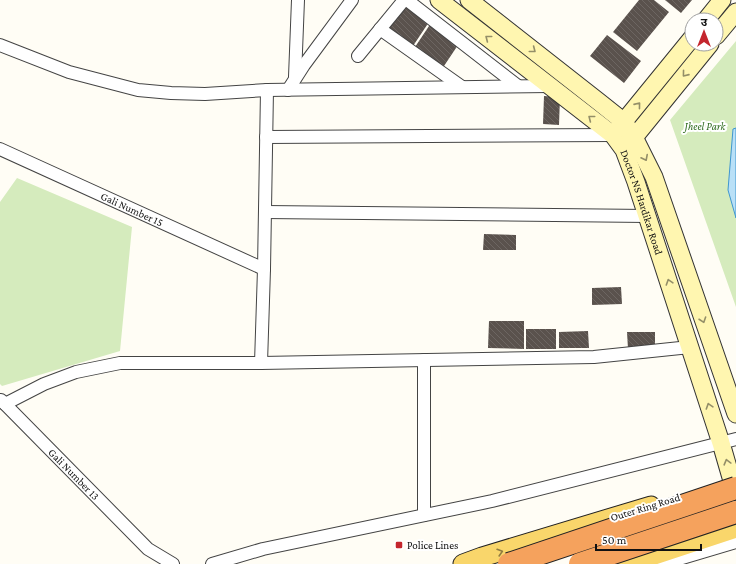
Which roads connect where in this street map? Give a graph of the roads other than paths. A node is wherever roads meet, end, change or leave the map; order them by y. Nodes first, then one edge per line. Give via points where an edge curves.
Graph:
1 (298, 0) edge
2 (352, 0) edge
3 (404, 0) edge
4 (407, 0) edge
5 (439, 0) edge
6 (469, 0) edge
7 (722, 0) edge
8 (728, 0) edge
9 (736, 6) edge
10 (712, 12) edge
11 (736, 12) edge
12 (724, 26) edge
13 (380, 30) junction
14 (0, 45) edge
15 (684, 48) edge
16 (703, 52) edge
17 (358, 56) dead end
18 (296, 79) junction
19 (518, 86) junction
20 (549, 86) junction
21 (462, 87) junction
22 (266, 90) junction
23 (288, 90) junction
24 (618, 128) junction
25 (266, 137) junction
26 (629, 143) junction
27 (0, 149) edge
28 (265, 212) junction
29 (647, 216) junction
30 (264, 269) junction
31 (690, 347) junction
32 (424, 360) junction
33 (261, 363) junction
34 (3, 401) edge
35 (736, 414) edge
36 (729, 441) edge
37 (734, 483) edge
38 (736, 512) edge
39 (424, 515) junction
40 (607, 519) junction
41 (736, 528) edge
42 (736, 542) edge
43 (148, 549) junction
44 (154, 564) edge
45 (173, 564) edge
46 (212, 564) edge
47 (463, 564) edge
48 (509, 564) edge
49 (580, 564) edge
50 (620, 564) edge
51 (627, 564) edge
52 (662, 564) edge

1 - 18 street
2 - 18 street
3 - 13 street
4 - 19 street
20 -> 5 street, Doctor NS Hardikar Road
6 -> 24 street, Doctor NS Hardikar Road via 593,97
7 - 10 street
8 - 9 street
11 - 12 street
13 - 17 street
13 - 21 street
14 - 22 street via 69,72 138,90 171,94
24 -> 15 street
16 -> 26 street
18 - 23 street
19 - 20 street
19 - 21 street
24 -> 20 street, Doctor NS Hardikar Road
21 - 23 street
22 - 23 street
22 - 25 street
24 - 25 street
24 - 26 street, Doctor NS Hardikar Road
25 - 28 street
26 - 29 street, Doctor NS Hardikar Road
26 -> 35 street, Doctor NS Hardikar Road via 654,178
27 - 30 street, Gali Number 15
28 - 29 street
28 - 30 street
31 -> 29 street, Doctor NS Hardikar Road
30 - 33 street
31 - 32 street via 594,357
36 -> 31 street, Doctor NS Hardikar Road
32 - 33 street
32 - 39 street
33 - 34 street via 120,363 76,372
34 - 43 street, Gali Number 13
37 -> 36 street, Doctor NS Hardikar Road
36 - 39 street via 492,501
37 - 40 main road, Outer Ring Road
37 - 48 highway, bridge
38 - 49 highway, bridge
39 - 46 street via 263,549
47 -> 40 main road, Outer Ring Road
40 - 50 main road
41 - 51 main road
42 - 52 street
43 - 44 street, Gali Number 13
43 - 45 street, Gali Number 13

